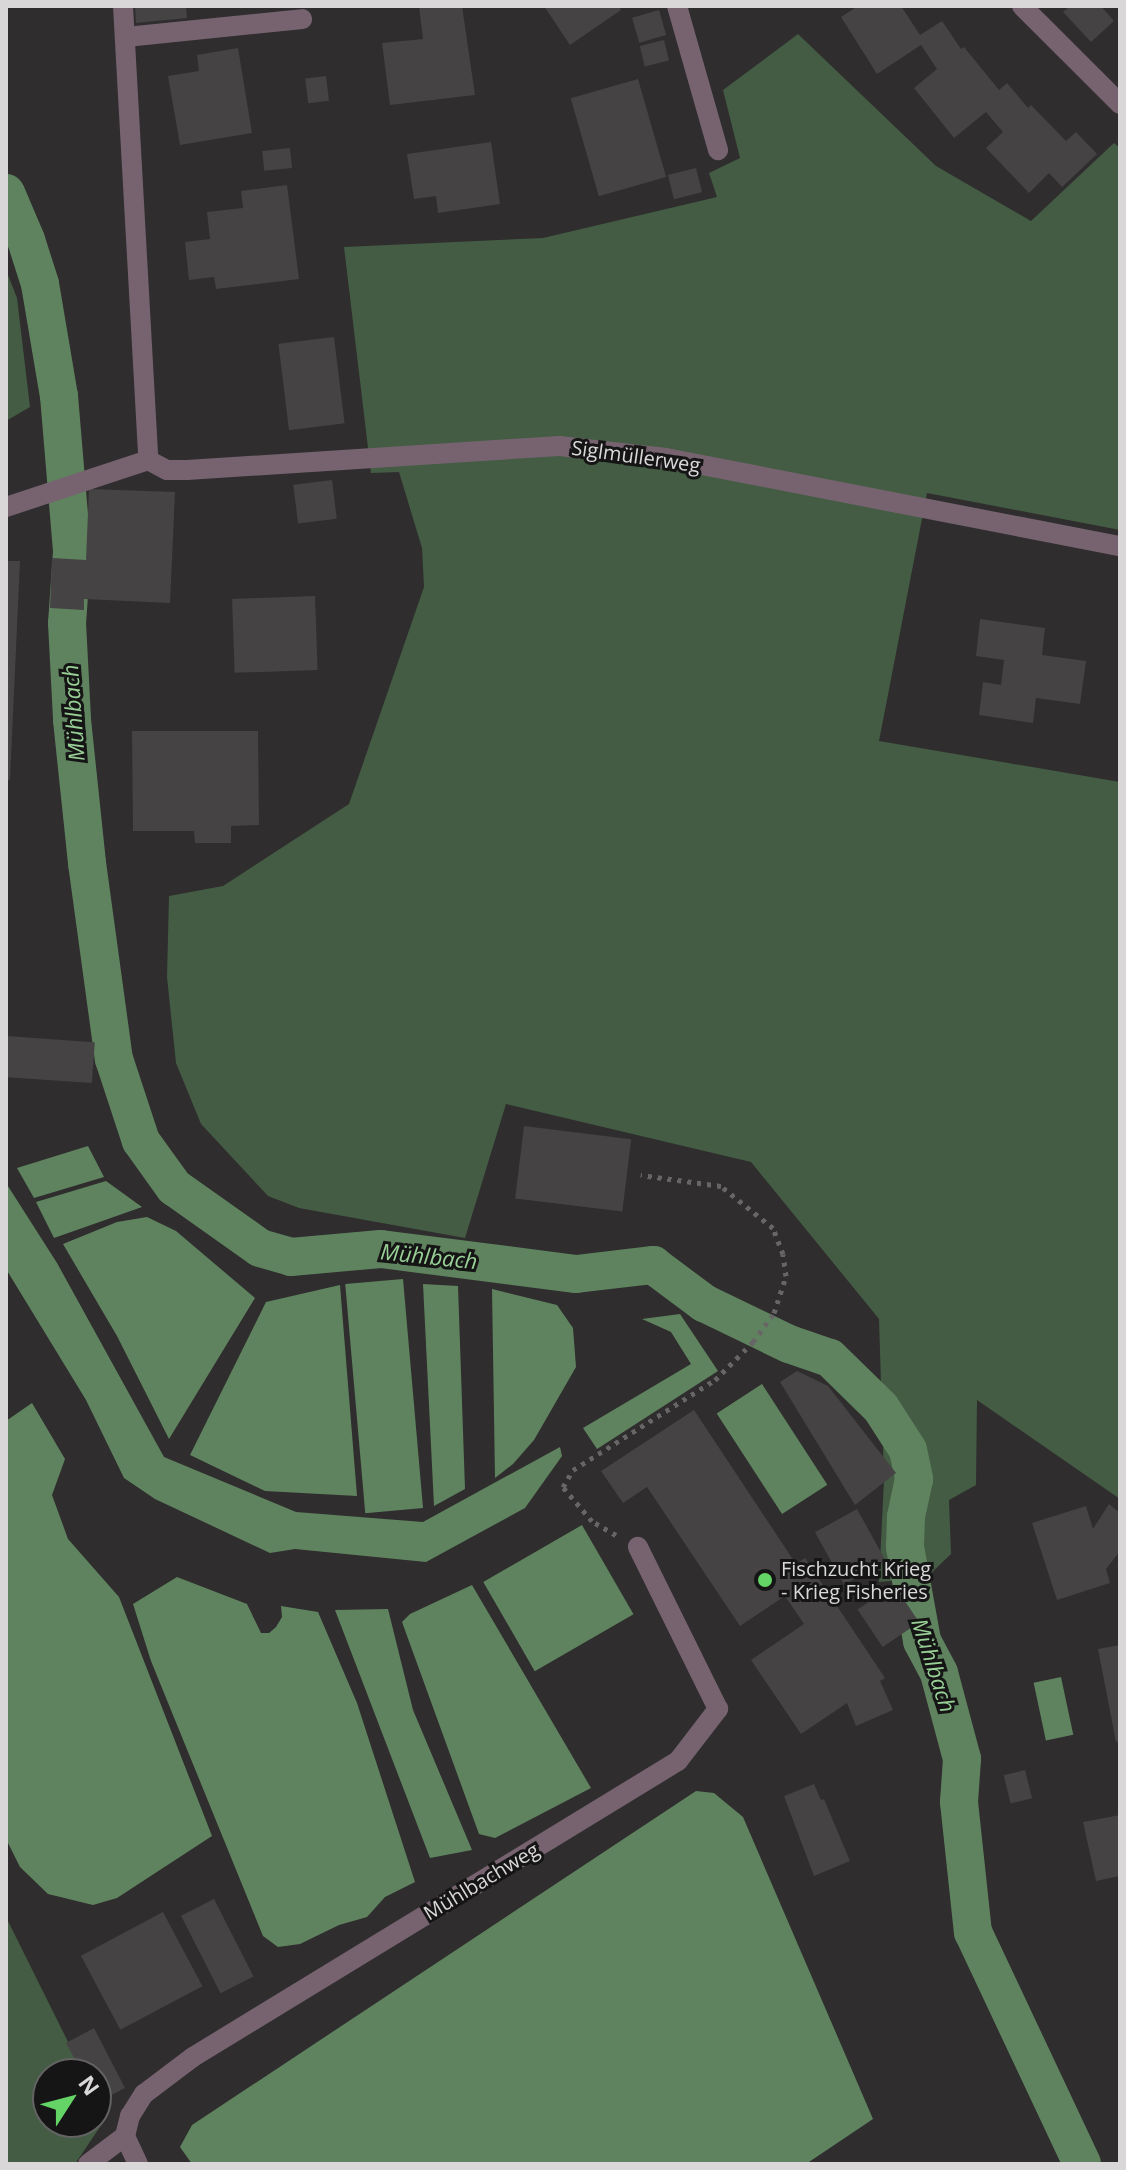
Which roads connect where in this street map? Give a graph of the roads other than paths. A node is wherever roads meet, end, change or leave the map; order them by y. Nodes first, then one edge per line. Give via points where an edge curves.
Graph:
1 (123, 6) edge
2 (677, 6) edge
3 (1022, 6) edge
4 (302, 19) dead end
5 (126, 37) junction
6 (1120, 104) edge
7 (718, 150) dead end
8 (148, 460) junction
9 (6, 507) edge
10 (1120, 546) edge
11 (638, 1547) road end
12 (125, 2136) junction
13 (88, 2164) edge
14 (138, 2164) edge

1 - 5 street
2 - 7 street
3 - 6 street
4 - 5 street
5 - 8 street
8 - 9 street
8 - 10 street, Siglmüllerweg via 167,470 187,470 559,446 666,458
11 - 12 street, Mühlbachweg via 718,1709 678,1761 193,2057 144,2094
12 - 13 street
12 - 14 street

